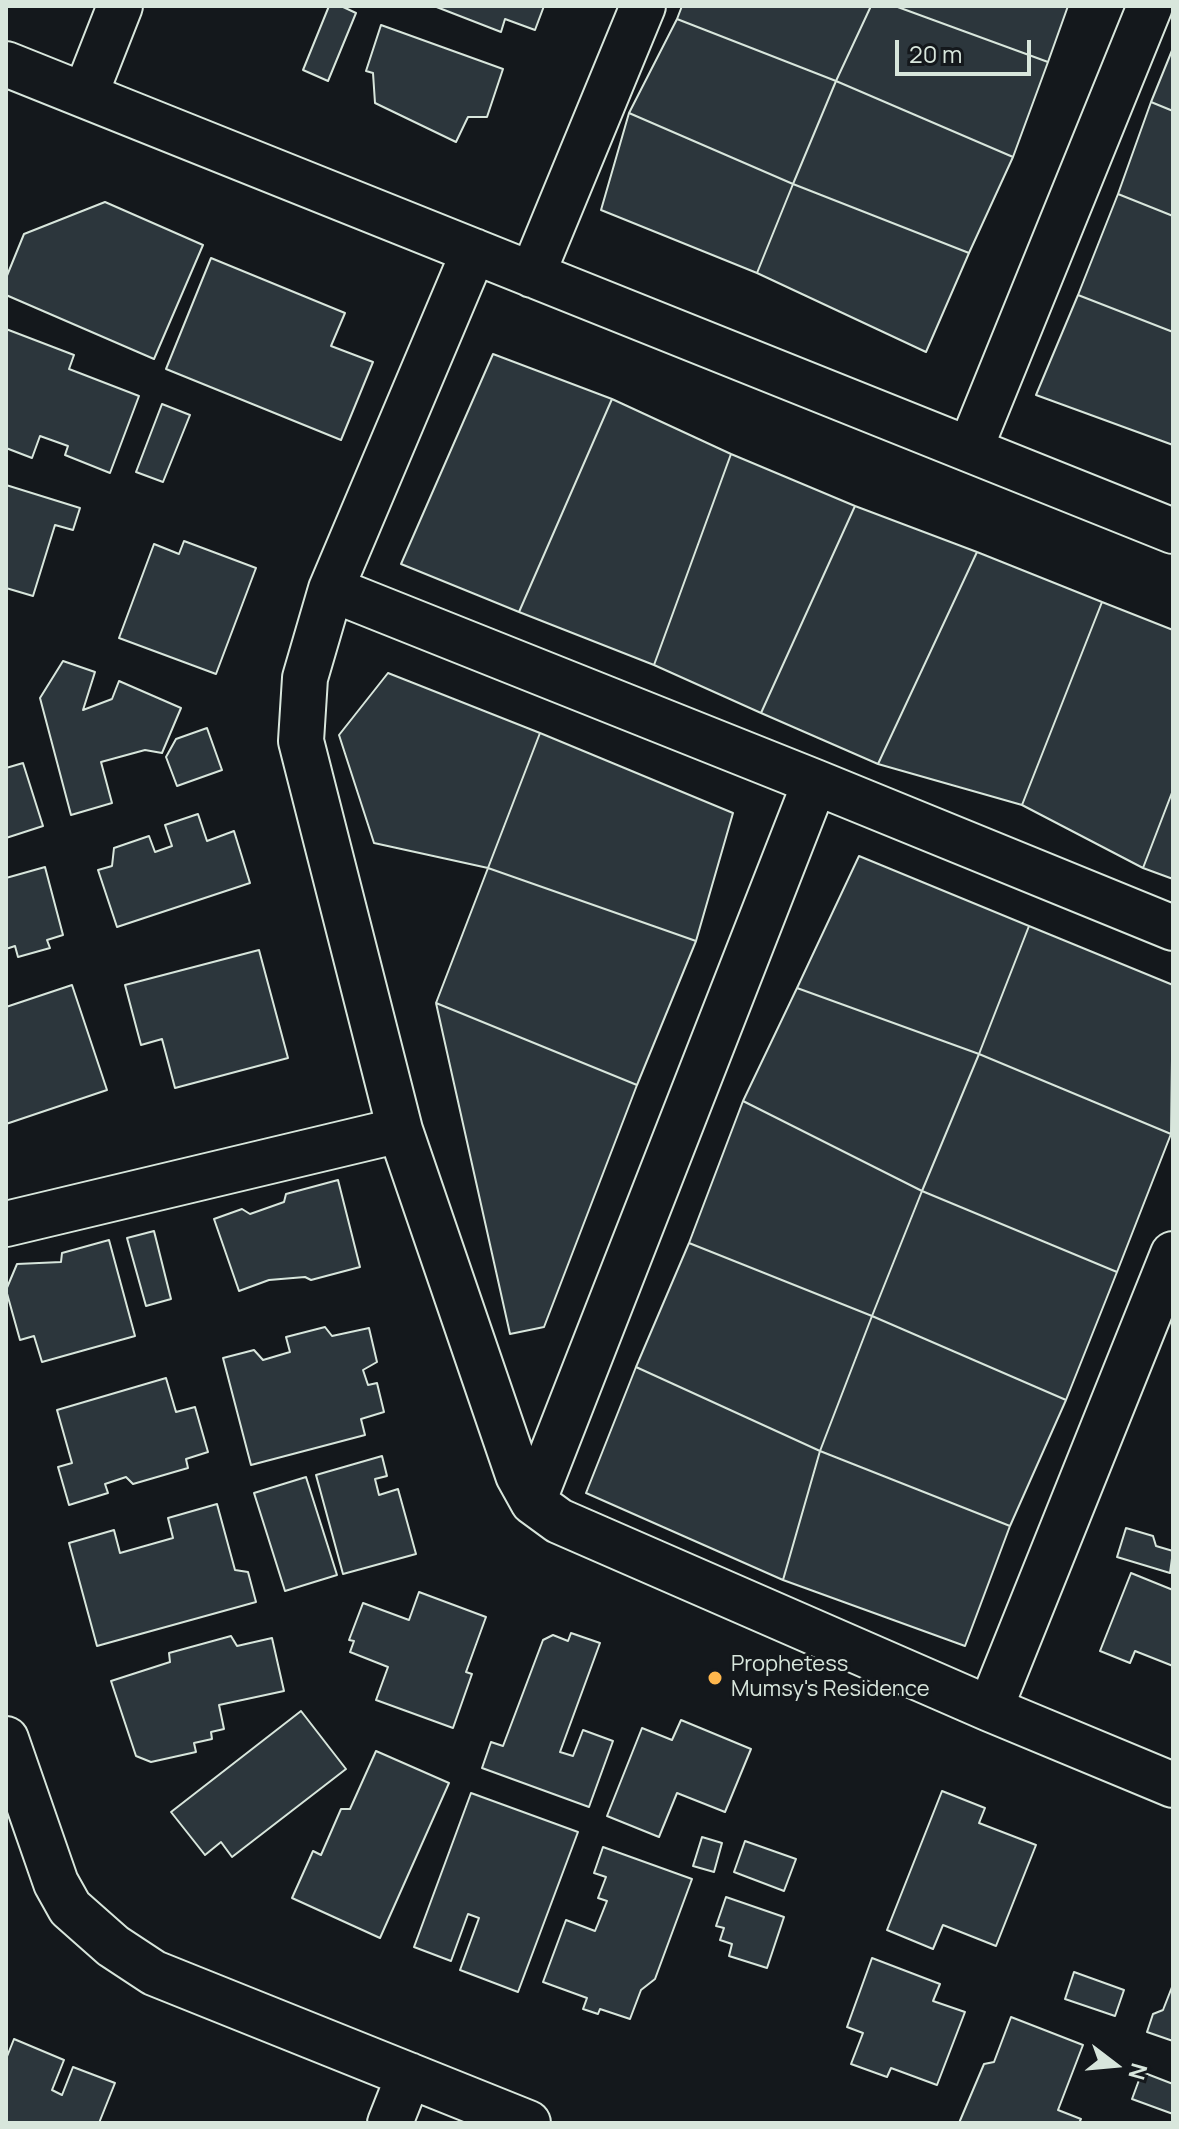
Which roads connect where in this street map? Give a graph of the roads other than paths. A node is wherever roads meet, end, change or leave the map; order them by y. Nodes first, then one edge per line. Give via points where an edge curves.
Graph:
1 (120, 6) edge
2 (643, 6) edge
3 (1150, 6) edge
4 (6, 64) edge
5 (85, 95) junction
6 (474, 251) junction
7 (532, 275) junction
8 (970, 449) junction
9 (1173, 531) edge
10 (331, 589) junction
11 (815, 782) junction
12 (1173, 928) edge
13 (400, 1130) junction
14 (6, 1224) edge
15 (1173, 1254) edge
16 (533, 1502) junction
17 (990, 1709) junction
18 (6, 1739) edge
19 (1173, 1785) edge
20 (409, 2075) junction
21 (390, 2123) edge
22 (528, 2123) edge

1 - 5 street
2 - 7 street
3 - 8 street
4 - 5 street
5 - 6 street
6 - 7 street
6 - 10 street
7 - 8 street
8 - 9 street
10 - 11 street
10 - 13 street via 305,678 301,741
11 - 12 street
11 - 16 street
13 - 14 street
13 - 16 street via 518,1475
15 - 17 street
16 - 17 street via 559,1521
17 - 19 street
18 - 20 street via 56,1883 70,1908 113,1946 154,1973
20 - 21 street
20 - 22 street

